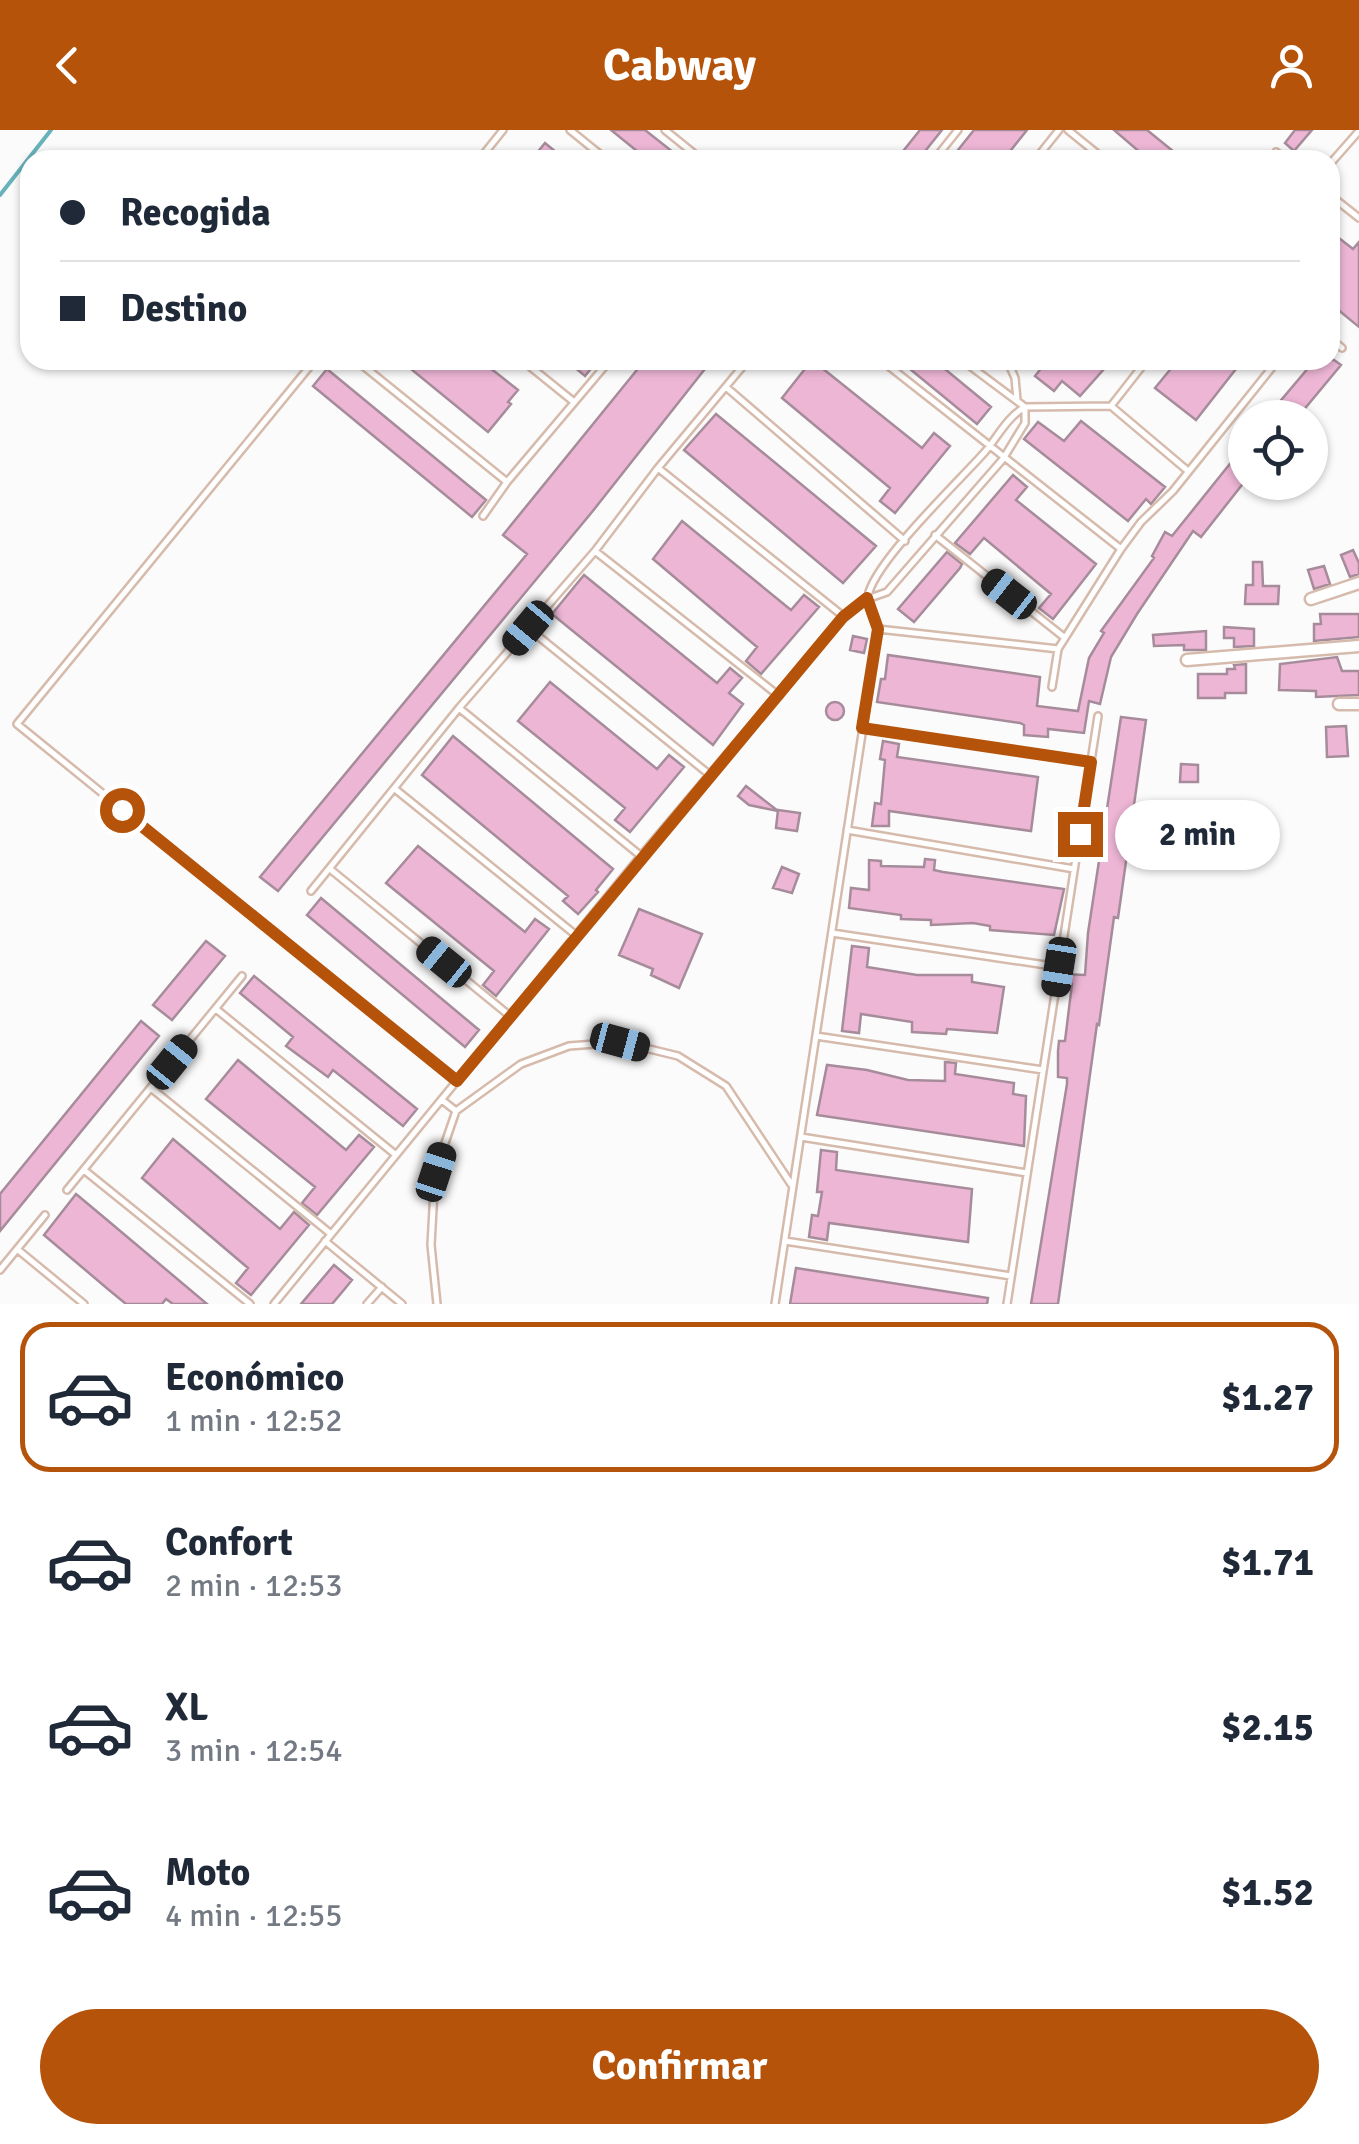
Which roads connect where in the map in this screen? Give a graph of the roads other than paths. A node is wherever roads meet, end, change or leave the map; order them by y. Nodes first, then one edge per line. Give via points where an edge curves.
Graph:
1 (504, 130) edge
2 (570, 130) edge
3 (665, 130) edge
4 (958, 130) edge
5 (1059, 130) edge
6 (1068, 130) edge
7 (1359, 131) edge
8 (487, 150) edge
9 (595, 150) edge
10 (690, 150) edge
11 (942, 150) edge
12 (1044, 150) edge
13 (1093, 150) edge
14 (1340, 153) edge
15 (307, 370) edge
16 (368, 370) edge
17 (534, 370) edge
18 (602, 370) edge
19 (740, 370) edge
20 (893, 370) edge
21 (976, 370) edge
22 (1012, 370) edge
23 (1139, 370) edge
24 (1270, 370) edge
25 (726, 387) junction
26 (1017, 400) junction
27 (574, 403) junction
28 (1111, 406) junction
29 (1025, 407) junction
30 (988, 448) junction
31 (1004, 459) junction
32 (658, 468) junction
33 (1188, 472) junction
34 (507, 482) junction
35 (484, 516) dead end
36 (935, 536) junction
37 (905, 541) junction
38 (1120, 549) junction
39 (595, 551) junction
40 (1359, 583) edge
41 (867, 598) junction
42 (1311, 599) dead end
43 (843, 617) junction
44 (528, 628) junction
45 (878, 629) junction
46 (1065, 638) junction
47 (1359, 646) edge
48 (1058, 649) junction
49 (1186, 660) dead end
50 (1052, 687) dead end
51 (780, 696) junction
52 (1339, 704) dead end
53 (1359, 704) edge
54 (459, 708) junction
55 (1098, 716) dead end
56 (862, 728) junction
57 (1091, 762) junction
58 (710, 775) junction
59 (396, 789) junction
60 (847, 830) junction
61 (641, 856) junction
62 (329, 868) junction
63 (1074, 870) junction
64 (311, 891) dead end
65 (832, 933) junction
66 (578, 936) junction
67 (1059, 967) junction
68 (242, 976) dead end
69 (216, 1008) junction
70 (510, 1016) junction
71 (816, 1036) junction
72 (1043, 1070) junction
73 (457, 1081) junction
74 (150, 1088) junction
75 (442, 1100) junction
76 (456, 1111) junction
77 (800, 1137) junction
78 (396, 1154) junction
79 (84, 1170) junction
80 (1027, 1174) junction
81 (793, 1187) junction
82 (67, 1190) dead end
83 (45, 1215) dead end
84 (331, 1234) junction
85 (326, 1241) junction
86 (785, 1241) junction
87 (17, 1249) junction
88 (0, 1270) edge
89 (1011, 1276) junction
90 (382, 1287) junction
91 (84, 1304) edge
92 (250, 1304) edge
93 (274, 1304) edge
94 (368, 1304) edge
95 (402, 1304) edge
96 (437, 1304) edge
97 (775, 1304) edge
98 (1006, 1304) edge

1 - 8 lane
2 - 9 lane
3 - 10 lane
4 - 11 lane
5 - 12 lane
6 - 13 lane
7 - 14 lane
15 - 73 lane via 16,724
16 - 34 lane
17 - 27 lane
18 - 27 lane
19 - 25 lane
20 - 30 lane
21 - 26 lane
22 - 26 lane
23 - 28 lane
24 - 33 lane
25 - 32 lane
25 - 37 lane
26 - 29 lane
27 - 34 lane
28 - 29 lane
28 - 33 lane
29 - 30 lane
29 - 31 lane via 1025,423
30 - 31 lane
30 - 37 lane
31 - 36 lane
31 - 38 lane
32 - 39 lane
32 - 43 lane
33 - 38 lane
34 - 35 lane
36 - 41 lane via 887,592
36 - 46 lane
37 - 41 lane
38 - 46 lane
39 - 44 lane
39 - 51 lane
40 - 42 street
41 - 43 lane
41 - 45 lane
43 - 51 lane
44 - 54 lane
44 - 58 lane
45 - 48 lane
45 - 56 lane
46 - 48 lane
47 - 49 street
48 - 50 lane
51 - 58 lane
52 - 53 street
54 - 59 lane
54 - 61 lane
55 - 57 lane
56 - 57 lane
56 - 60 lane
57 - 63 lane
58 - 61 lane
59 - 62 lane
59 - 66 lane
60 - 63 lane
60 - 65 lane
61 - 66 lane
62 - 64 lane
62 - 70 lane
63 - 67 lane
65 - 67 lane
65 - 71 lane
66 - 70 lane
67 - 72 lane
68 - 69 lane
69 - 74 lane
69 - 78 lane
70 - 73 lane
71 - 72 lane
71 - 77 lane
72 - 80 lane
73 - 75 lane
74 - 79 lane
74 - 84 lane
75 - 76 lane
75 - 78 lane
76 - 81 lane via 521,1064 569,1046 620,1042 678,1056 726,1086
76 - 96 lane via 436,1172 431,1245
77 - 80 lane
77 - 81 lane
78 - 84 lane
79 - 82 lane
79 - 92 lane
80 - 89 lane
81 - 86 lane
83 - 87 lane
84 - 85 lane
85 - 90 lane
85 - 93 lane
86 - 89 lane
86 - 97 lane
87 - 88 lane
87 - 91 lane
89 - 98 lane
90 - 94 lane
90 - 95 lane

